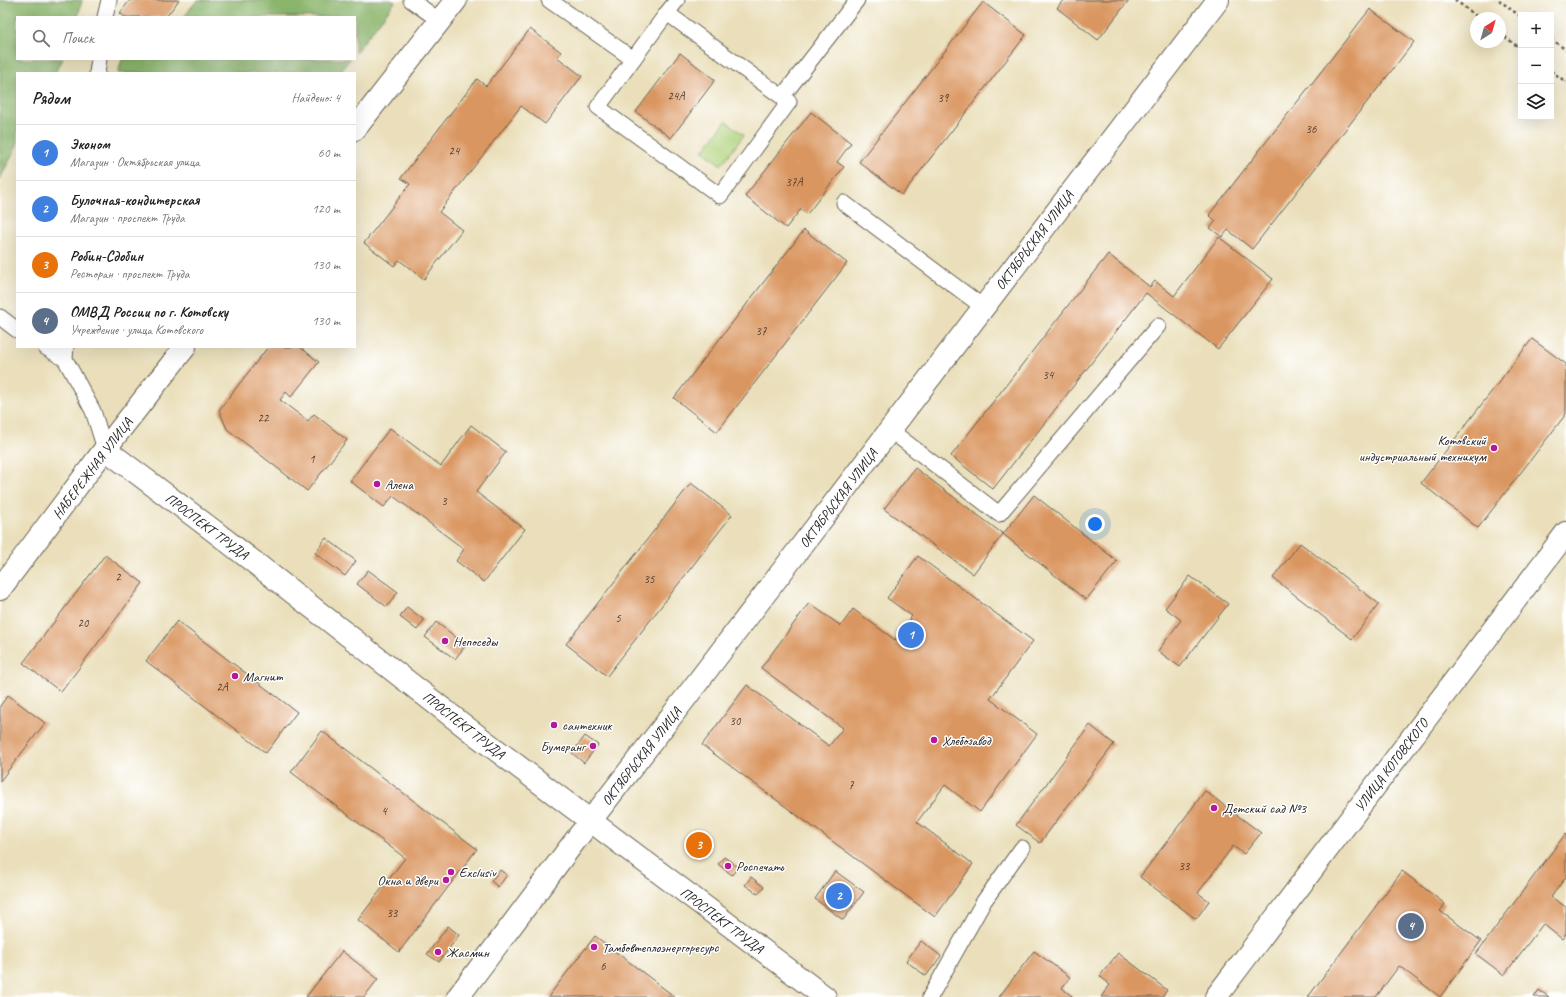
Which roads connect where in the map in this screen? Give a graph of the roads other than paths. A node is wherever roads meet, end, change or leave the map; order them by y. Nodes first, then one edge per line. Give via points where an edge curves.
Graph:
1 (109, 0) edge
2 (412, 0) edge
3 (456, 0) edge
4 (549, 0) edge
5 (677, 0) edge
6 (857, 0) edge
7 (1218, 0) edge
8 (667, 13) junction
9 (106, 16) edge
10 (440, 21) junction
11 (633, 59) junction
12 (99, 60) edge
13 (97, 72) edge
14 (782, 97) junction
15 (356, 128) edge
16 (844, 203) dead end
17 (983, 307) junction
18 (0, 317) edge
19 (1158, 326) dead end
20 (16, 329) edge
21 (48, 348) edge
22 (184, 348) edge
23 (66, 353) edge
24 (890, 430) junction
25 (105, 449) junction
26 (1566, 533) edge
27 (0, 589) edge
28 (590, 821) junction
29 (1022, 848) dead end
30 (458, 997) edge
31 (825, 997) edge
32 (930, 997) edge
33 (1216, 997) edge

1 - 9 lane
2 - 10 lane
3 - 10 street
4 - 11 lane
5 - 8 lane
6 - 14 lane
7 - 17 street, ОКТЯБРЬСКАЯ УЛИЦА
8 - 11 lane
8 - 14 lane
10 - 15 street
11 - 14 lane via 598,107 720,196 788,102
12 - 13 lane
16 - 17 lane
17 - 24 street, ОКТЯБРЬСКАЯ УЛИЦА
18 - 20 lane
19 - 24 lane via 999,514
21 - 23 lane
22 - 25 street, НАБЕРЕЖНАЯ УЛИЦА
23 - 25 lane via 93,411
24 - 28 street, ОКТЯБРЬСКАЯ УЛИЦА
25 - 27 street, НАБЕРЕЖНАЯ УЛИЦА
25 - 28 street, ПРОСПЕКТ ТРУДА
26 - 33 street, УЛИЦА КОТОВСКОГО
28 - 30 street, ОКТЯБРЬСКАЯ УЛИЦА
28 - 31 street, ПРОСПЕКТ ТРУДА
29 - 32 lane via 984,901

